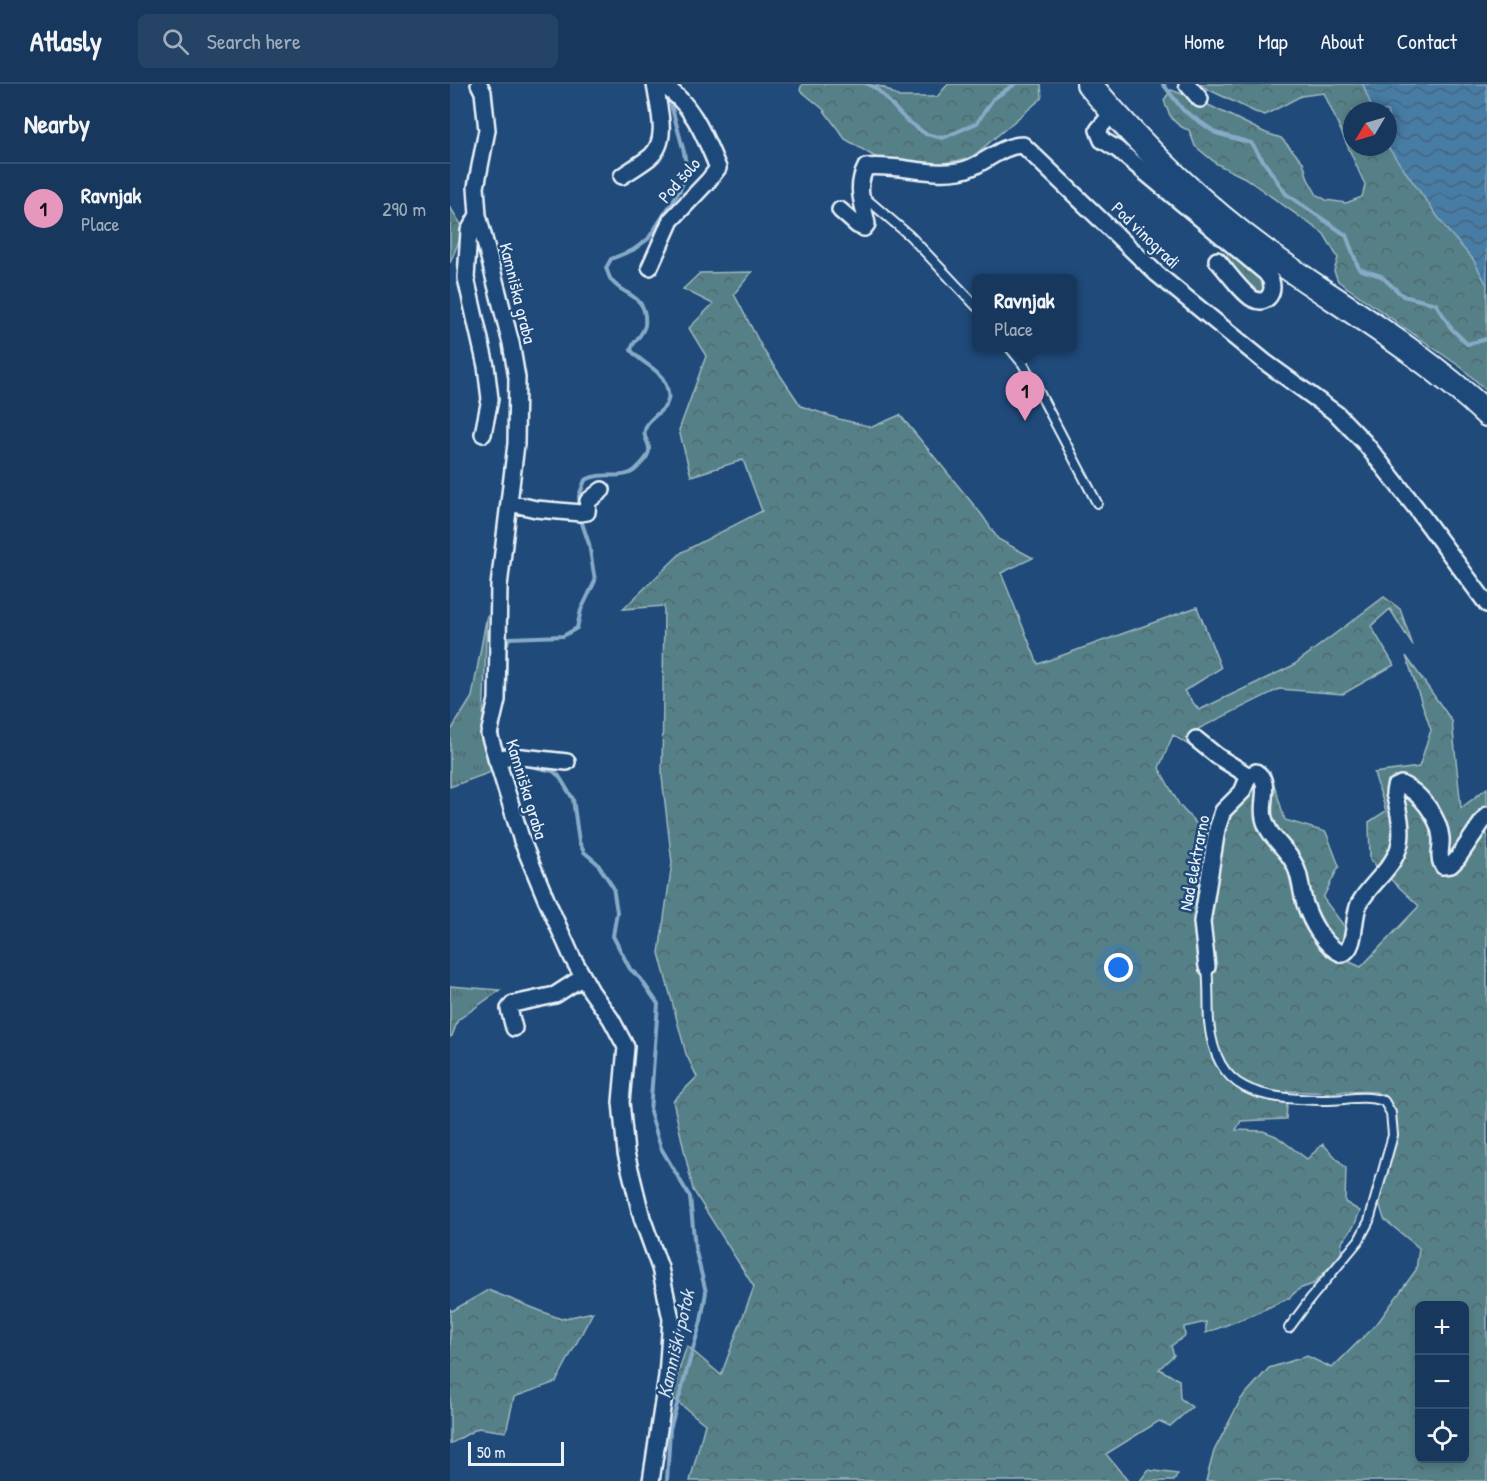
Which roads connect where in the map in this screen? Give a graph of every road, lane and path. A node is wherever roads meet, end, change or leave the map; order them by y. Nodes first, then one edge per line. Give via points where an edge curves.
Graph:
1 (479, 84) edge
2 (1089, 84) edge
3 (1187, 84) edge
4 (662, 86) edge
5 (1200, 99) dead end
6 (1113, 112) junction
7 (622, 176) dead end
8 (862, 195) junction
9 (840, 210) dead end
10 (478, 215) junction
11 (1217, 260) dead end
12 (650, 267) dead end
13 (972, 302) edge
14 (1013, 352) edge
15 (1487, 414) edge
16 (483, 434) dead end
17 (602, 490) dead end
18 (510, 503) junction
19 (1097, 503) dead end
20 (1487, 604) edge
21 (1196, 740) dead end
22 (504, 757) junction
23 (567, 762) dead end
24 (1250, 776) junction
25 (1487, 815) edge
26 (1207, 967) joint
27 (583, 977) junction
28 (513, 1028) dead end
29 (1289, 1328) dead end
30 (651, 1481) edge

1 - 10 street, Kamniška graba via 487,130 476,187
2 - 6 main road
3 - 5 street
4 - 7 street via 662,138 658,148
4 - 12 street, Pod šolo via 684,102 718,168 671,220
6 - 11 street via 1098,130 1102,140 1266,273 1272,282 1267,299 1252,299
6 - 15 main road via 1161,164 1212,210 1427,363
8 - 9 street via 867,224 864,228
8 - 13 lane via 910,236
8 - 20 street, Pod vinogradi via 860,178 866,167 962,170 1012,145 1023,145 1156,274 1264,362 1336,414 1364,442
10 - 16 street via 469,231 466,278 490,399
10 - 18 street, Kamniška graba via 517,378
14 - 19 lane via 1035,384
17 - 18 street via 588,501 587,512
18 - 22 street, Kamniška graba via 499,586 496,700 489,734
21 - 24 street
22 - 23 street
22 - 27 street, Kamniška graba via 522,841
24 - 25 street via 1256,772 1265,782 1264,818 1272,836 1293,861 1312,920 1323,938 1342,954 1352,944 1355,915 1362,900 1399,846 1395,787 1401,784 1410,788 1428,807 1437,823 1443,866 1457,859
24 - 26 street, Nad elektrarno via 1242,792 1223,811 1217,829 1202,922
26 - 29 lane via 1213,1047 1229,1078 1245,1089 1267,1095 1323,1100 1371,1097 1384,1101 1391,1113 1393,1135 1369,1221 1359,1240
27 - 28 street via 555,994 513,1004 509,1009
27 - 30 street, Kamniška graba via 626,1047 621,1102 626,1152 671,1319 667,1376

